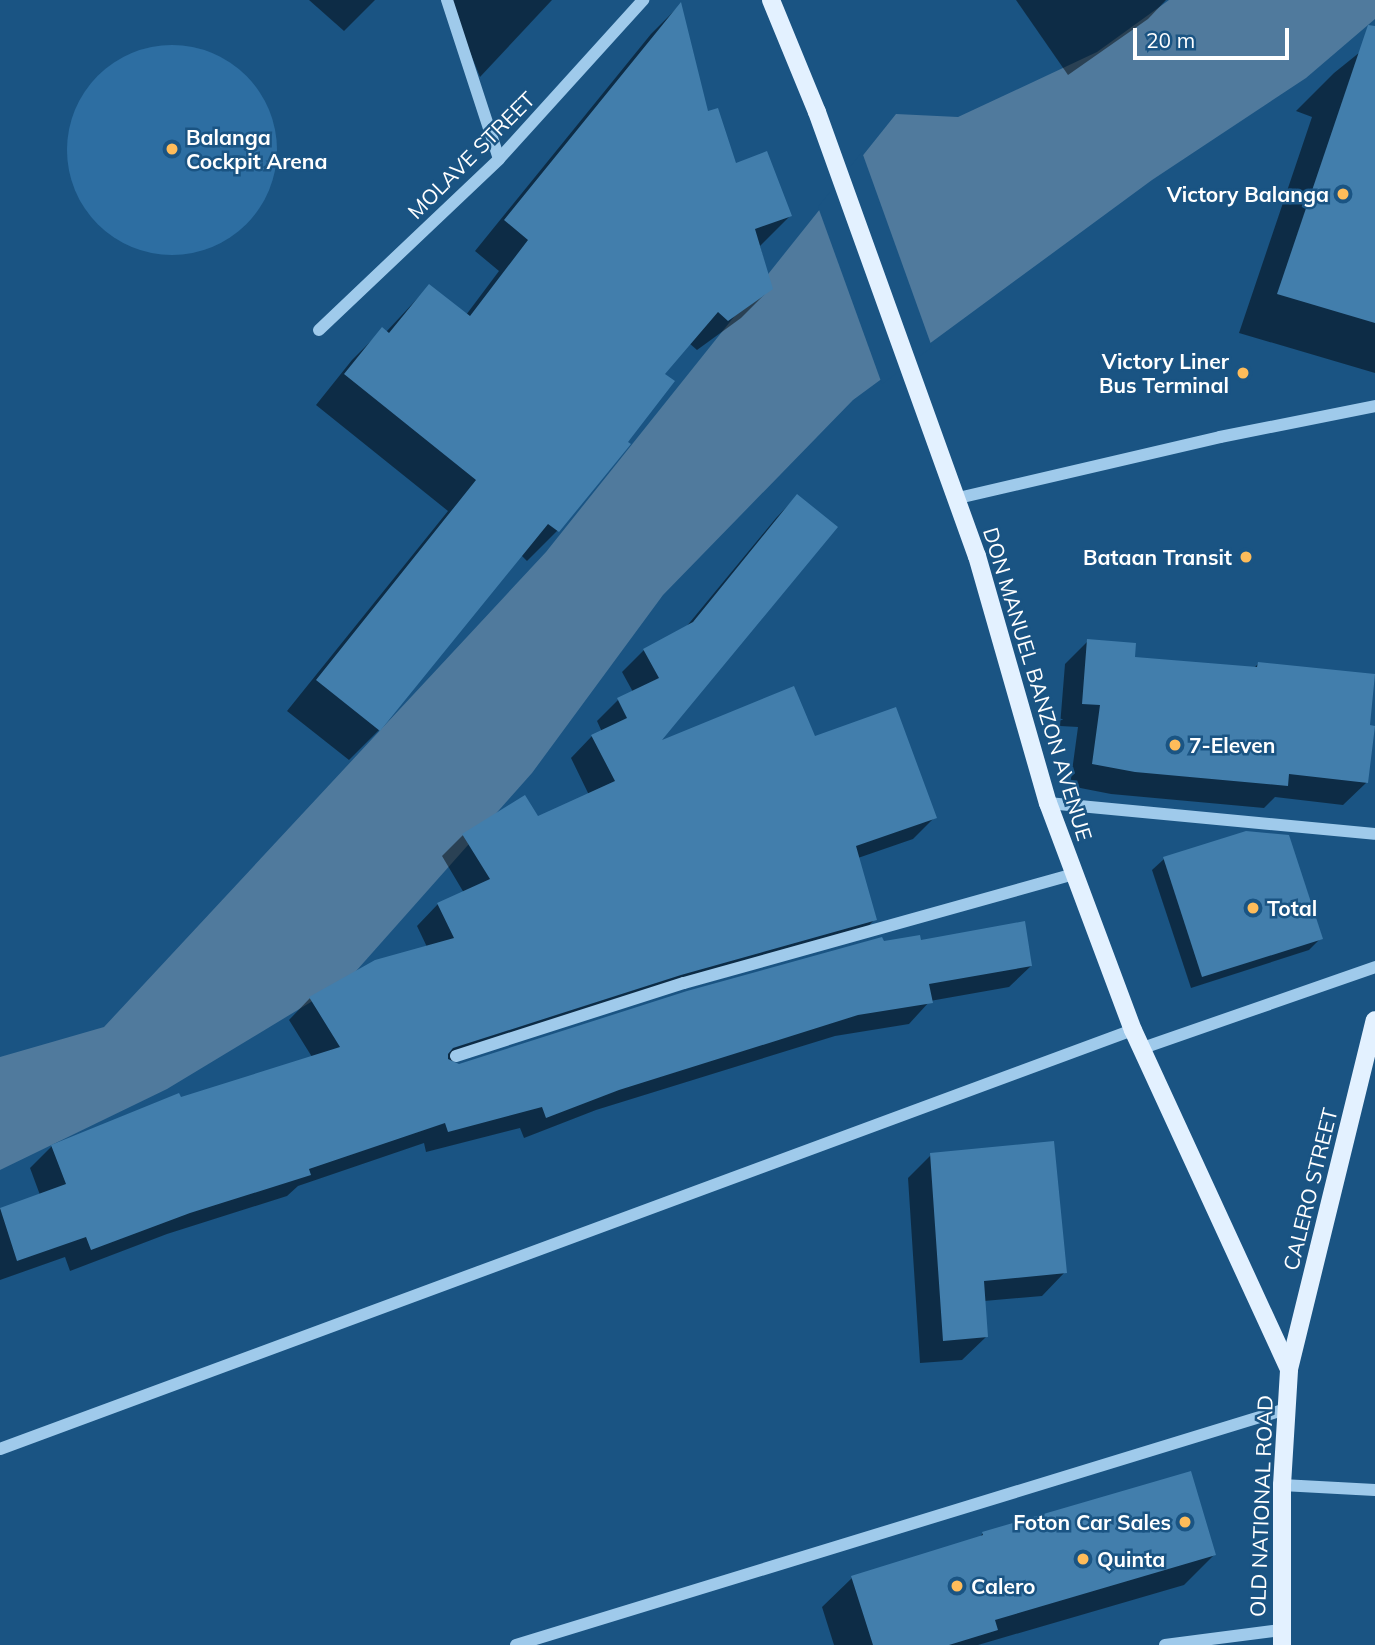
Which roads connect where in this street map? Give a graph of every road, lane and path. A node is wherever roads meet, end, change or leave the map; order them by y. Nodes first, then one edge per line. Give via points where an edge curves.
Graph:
1 (447, 0) edge
2 (643, 0) edge
3 (771, 0) edge
4 (499, 159) junction
5 (319, 330) dead end
6 (1375, 406) edge
7 (954, 499) junction
8 (1048, 803) junction
9 (1375, 834) edge
10 (1074, 874) junction
11 (1375, 967) edge
12 (1375, 1020) edge
13 (1133, 1030) junction
14 (1140, 1049) junction
15 (456, 1056) dead end
16 (1289, 1369) junction
17 (1286, 1409) junction
18 (0, 1449) edge
19 (1282, 1485) junction
20 (1375, 1490) edge
21 (1281, 1637) edge
22 (516, 1645) edge
23 (1165, 1645) edge

1 - 4 street
2 - 4 street, MOLAVE STREET
3 - 7 main road, DON MANUEL BANZON AVENUE via 817,112
4 - 5 street, MOLAVE STREET
6 - 7 street
7 - 8 main road, DON MANUEL BANZON AVENUE via 977,556
8 - 9 street
8 - 10 main road, DON MANUEL BANZON AVENUE
10 - 13 main road, DON MANUEL BANZON AVENUE
10 - 15 street via 684,983
11 - 14 street
12 - 16 main road, CALERO STREET
13 - 14 main road, DON MANUEL BANZON AVENUE
13 - 18 street
14 - 16 main road, DON MANUEL BANZON AVENUE
16 - 17 main road, OLD NATIONAL ROAD
17 - 19 main road, OLD NATIONAL ROAD
17 - 22 street
19 - 20 street
19 - 21 main road, OLD NATIONAL ROAD
21 - 23 street

